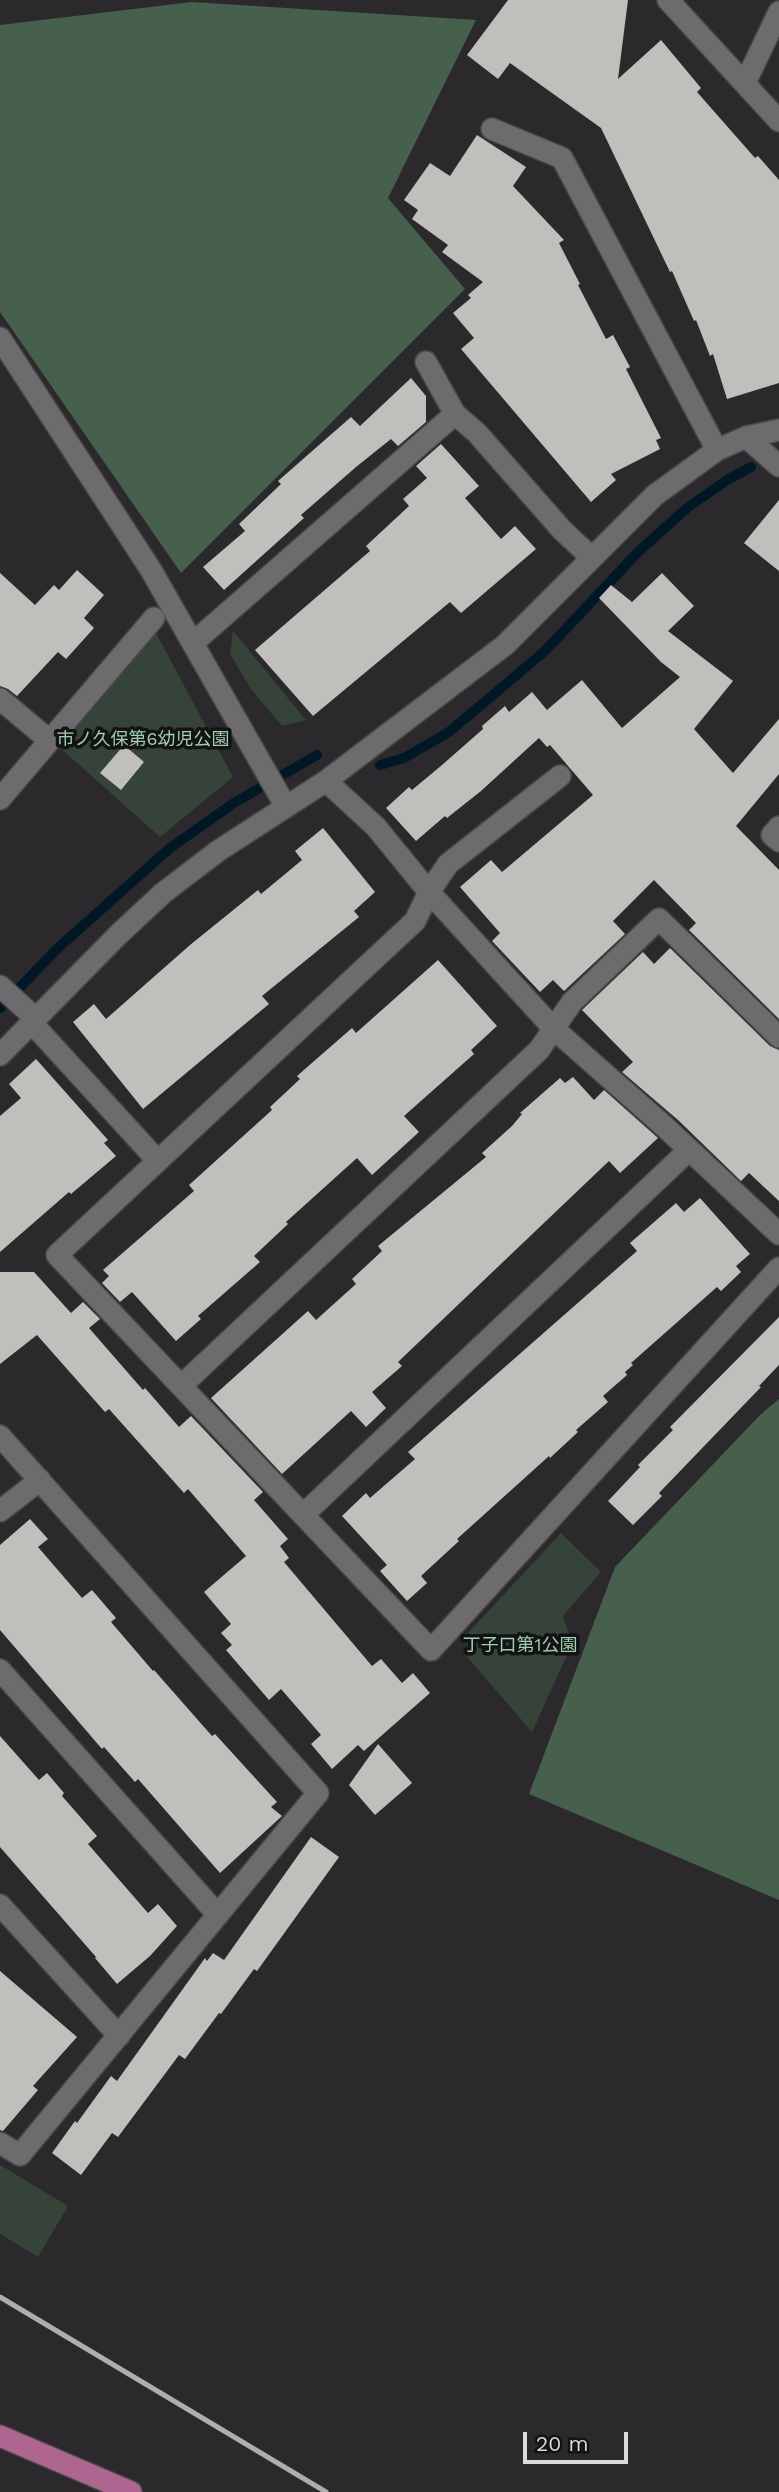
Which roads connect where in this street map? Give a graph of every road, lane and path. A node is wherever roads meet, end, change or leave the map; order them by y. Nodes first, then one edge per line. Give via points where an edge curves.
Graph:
1 (668, 0) edge
2 (779, 12) edge
3 (745, 83) junction
4 (779, 121) edge
5 (492, 129) dead end
6 (0, 338) edge
7 (426, 362) dead end
8 (455, 414) junction
9 (779, 429) edge
10 (746, 437) junction
11 (717, 450) junction
12 (779, 466) edge
13 (592, 558) junction
14 (154, 618) dead end
15 (194, 642) junction
16 (0, 699) edge
17 (49, 740) junction
18 (560, 776) dead end
19 (326, 782) junction
20 (0, 799) edge
21 (282, 800) junction
22 (779, 827) edge
23 (779, 841) edge
24 (429, 892) junction
25 (0, 986) edge
26 (29, 1016) junction
27 (554, 1029) junction
28 (779, 1037) edge
29 (0, 1055) edge
30 (690, 1150) junction
31 (157, 1160) junction
32 (779, 1234) edge
33 (779, 1268) edge
34 (181, 1385) junction
35 (0, 1436) edge
36 (40, 1480) junction
37 (0, 1511) edge
38 (303, 1515) junction
39 (0, 1670) edge
40 (0, 1905) edge
41 (218, 1915) junction
42 (119, 2036) junction
43 (0, 2143) edge
44 (0, 2436) edge
45 (131, 2492) edge

1 - 3 street
2 - 3 street
3 - 4 street
5 - 11 street via 562,158
6 - 15 street
7 - 8 street
8 - 13 street
8 - 15 street
9 - 10 street
10 - 11 street
10 - 12 street
11 - 13 street via 655,495
13 - 19 street via 505,645
14 - 17 street
15 - 21 street
16 - 17 street
17 - 20 street
18 - 24 street via 448,864
19 - 21 street
19 - 24 street via 376,827
21 - 26 street via 163,893
22 - 23 street via 772,835
24 - 27 street
24 - 31 street via 415,921
25 - 26 street
26 - 29 street
26 - 31 street
27 - 28 street via 572,1002 659,919
27 - 30 street
27 - 34 street via 539,1050
30 - 32 street
30 - 38 street
31 - 34 street via 57,1255
33 - 38 street via 431,1650
34 - 38 street
35 - 36 street
36 - 37 street
36 - 41 street via 318,1793
39 - 41 street
40 - 42 street
41 - 42 street
42 - 43 street via 20,2155
44 - 45 main road

